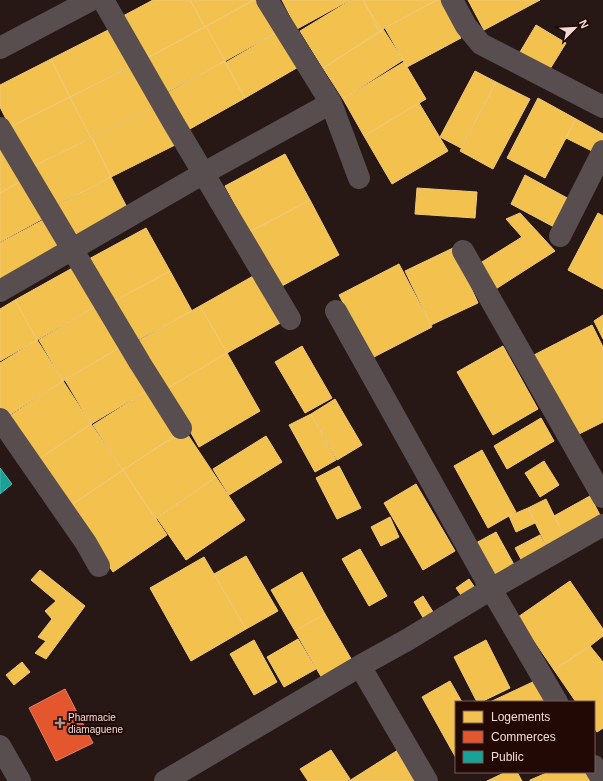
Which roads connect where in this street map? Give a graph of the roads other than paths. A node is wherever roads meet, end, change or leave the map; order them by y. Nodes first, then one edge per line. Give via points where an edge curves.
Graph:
1 (91, 0) edge
2 (103, 0) edge
3 (267, 0) edge
4 (452, 0) edge
5 (0, 48) edge
6 (331, 103) junction
7 (603, 107) edge
8 (0, 128) edge
9 (603, 151) edge
10 (204, 173) junction
11 (359, 178) dead end
12 (560, 236) dead end
13 (72, 250) junction
14 (463, 251) dead end
15 (0, 291) edge
16 (336, 311) dead end
17 (290, 319) dead end
18 (0, 419) edge
19 (181, 428) dead end
20 (603, 496) edge
21 (603, 525) edge
22 (100, 566) dead end
23 (491, 589) junction
24 (360, 666) junction
25 (556, 701) edge
26 (0, 746) edge
27 (595, 768) edge
28 (20, 781) edge
29 (165, 781) edge
30 (427, 781) edge
31 (603, 781) edge

1 - 5 street
2 - 10 street
3 - 6 street
4 - 7 street via 466,26 481,44
6 - 10 street
6 - 11 street
8 - 13 street
9 - 12 street
10 - 13 street
10 - 17 street
13 - 15 street
13 - 19 street
14 - 20 street
16 - 23 street
18 - 22 street
21 - 23 street
23 - 24 street
23 - 25 street
24 - 29 street
24 - 30 street
26 - 28 street
27 - 31 street

